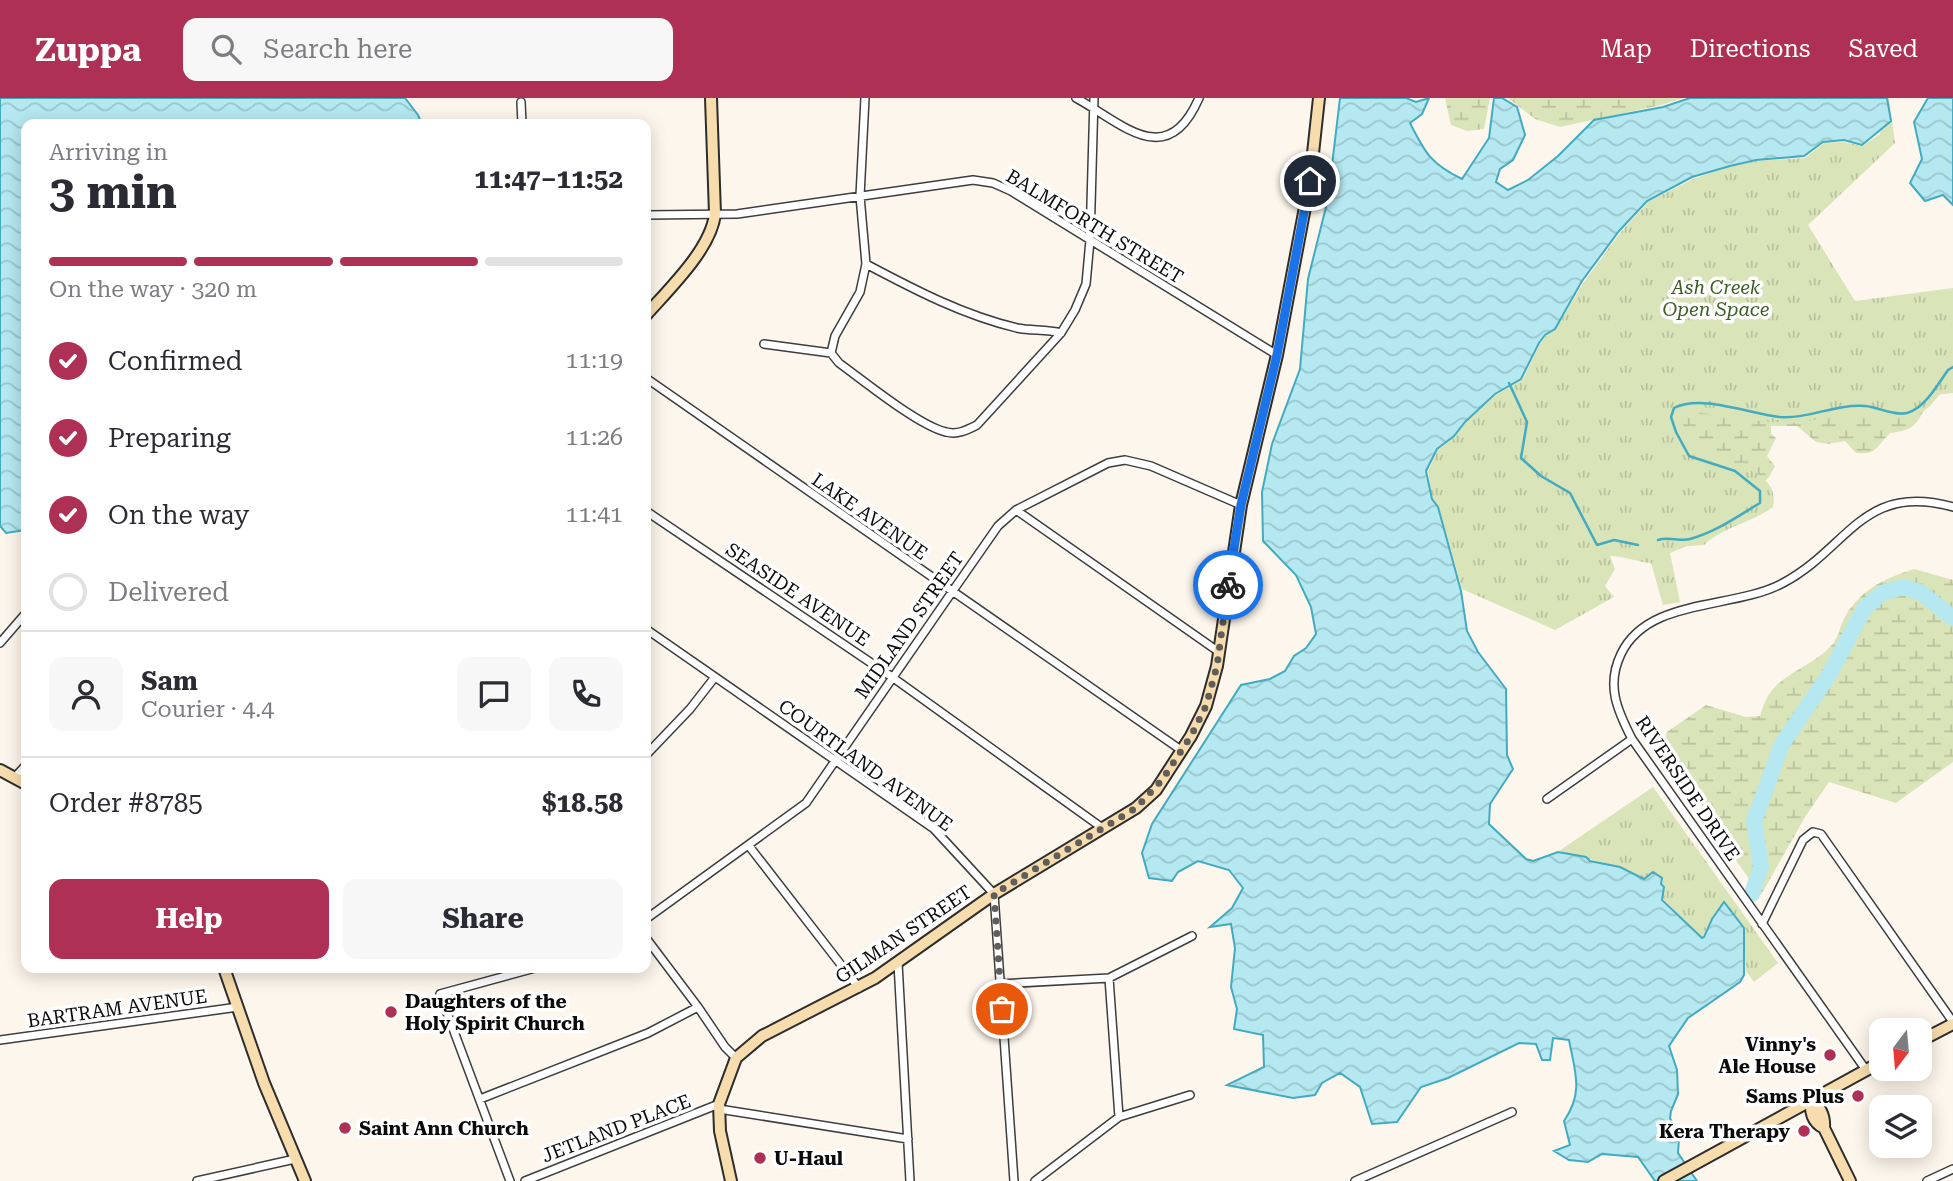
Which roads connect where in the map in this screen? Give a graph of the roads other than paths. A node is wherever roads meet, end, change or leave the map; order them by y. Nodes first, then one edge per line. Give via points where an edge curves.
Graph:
1 (711, 98) edge
2 (865, 98) edge
3 (1076, 98) edge
4 (1094, 98) edge
5 (1199, 98) edge
6 (1319, 98) edge
7 (521, 102) dead end
8 (1094, 108) junction
9 (522, 119) edge
10 (860, 196) junction
11 (715, 214) junction
12 (651, 215) edge
13 (1090, 240) junction
14 (866, 264) junction
15 (651, 309) edge
16 (1061, 333) junction
17 (764, 344) dead end
18 (831, 353) junction
19 (1277, 355) junction
20 (651, 381) edge
21 (1241, 505) junction
22 (1953, 507) edge
23 (1016, 510) junction
24 (651, 514) edge
25 (952, 592) junction
26 (21, 619) edge
27 (651, 632) edge
28 (0, 643) edge
29 (1219, 652) junction
30 (715, 677) junction
31 (892, 677) junction
32 (1632, 739) junction
33 (651, 749) edge
34 (1181, 750) junction
35 (834, 760) junction
36 (0, 770) edge
37 (21, 770) edge
38 (14, 778) junction
39 (21, 782) edge
40 (1547, 799) dead end
41 (1101, 827) junction
42 (749, 845) junction
43 (994, 894) junction
44 (651, 915) edge
45 (1762, 923) junction
46 (1192, 936) dead end
47 (651, 945) edge
48 (898, 963) junction
49 (226, 973) edge
50 (517, 973) edge
51 (1109, 978) junction
52 (1000, 984) junction
53 (859, 988) junction
54 (237, 1006) junction
55 (698, 1007) junction
56 (1953, 1023) edge
57 (1932, 1034) edge
58 (0, 1040) edge
59 (736, 1058) junction
60 (1869, 1068) edge
61 (1866, 1070) junction
62 (1190, 1095) dead end
63 (480, 1099) junction
64 (1811, 1099) junction
65 (719, 1107) junction
66 (1511, 1112) dead end
67 (1119, 1117) junction
68 (908, 1139) junction
69 (295, 1159) junction
70 (1953, 1170) edge
71 (197, 1181) edge
72 (305, 1181) edge
73 (510, 1181) edge
74 (525, 1181) edge
75 (731, 1181) edge
76 (910, 1181) edge
77 (1014, 1181) edge
78 (1035, 1181) edge
79 (1356, 1181) edge
80 (1664, 1181) edge
81 (1850, 1181) edge
82 (1927, 1181) edge

1 - 11 street
2 - 10 street
3 - 8 street
4 - 8 street
5 - 8 street via 1179,129 1155,138 1137,135
6 - 19 street, GILMAN STREET via 1310,181
7 - 9 street
8 - 13 street
10 - 11 street, BALMFORTH STREET
10 - 13 street, BALMFORTH STREET via 973,180 993,183
10 - 14 street
11 - 12 street, BALMFORTH STREET
11 - 15 street via 713,228 699,251
13 - 16 street via 1086,284
13 - 19 street, BALMFORTH STREET
14 - 16 street via 941,303 1021,329
14 - 18 street via 860,292 835,336
16 - 18 street via 977,425 962,433 946,433 924,423
17 - 18 street
19 - 21 street, GILMAN STREET
20 - 25 street, LAKE AVENUE
21 - 23 street, MIDLAND STREET via 1151,466 1125,460 1108,463
21 - 29 street, GILMAN STREET
22 - 32 street, RIVERSIDE DRIVE via 1924,500 1880,509 1862,518 1811,565 1785,582 1748,597 1672,613 1639,630 1623,649 1613,683 1616,706
23 - 25 street, MIDLAND STREET via 998,526
23 - 29 street
24 - 31 street, SEASIDE AVENUE
25 - 31 street, MIDLAND STREET
25 - 34 street, LAKE AVENUE
26 - 28 street
27 - 30 street, COURTLAND AVENUE
29 - 34 street, GILMAN STREET via 1206,706
30 - 33 street
30 - 35 street, COURTLAND AVENUE
31 - 35 street, MIDLAND STREET
31 - 41 street, SEASIDE AVENUE
32 - 40 street
32 - 45 street, RIVERSIDE DRIVE
34 - 41 street, GILMAN STREET via 1147,799
35 - 42 street, MIDLAND STREET via 806,803
35 - 43 street, COURTLAND AVENUE via 934,829
36 - 38 street
37 - 38 street
38 - 39 street
41 - 43 street, GILMAN STREET
42 - 44 street, MIDLAND STREET
42 - 53 street
43 - 48 street, GILMAN STREET
43 - 52 street
45 - 56 street via 1803,840 1810,833 1821,834
45 - 61 street, RIVERSIDE DRIVE
46 - 51 street
47 - 55 street
48 - 53 street, GILMAN STREET
48 - 68 street
49 - 54 street
50 - 63 street via 440,994
51 - 52 street
51 - 67 street
52 - 77 street
53 - 59 street, GILMAN STREET via 762,1036
54 - 58 street, BARTRAM AVENUE
54 - 69 street
55 - 59 street
55 - 63 street via 648,1033
56 - 57 street
59 - 65 street, GILMAN STREET
60 - 61 street
61 - 64 street
62 - 67 street
63 - 73 street
64 - 80 street
64 - 81 street via 1824,1116 1824,1128
65 - 68 street
65 - 74 street, JETLAND PLACE
65 - 75 street, GILMAN STREET
66 - 79 street
67 - 78 street
68 - 76 street
69 - 71 street
69 - 72 street
70 - 82 street

